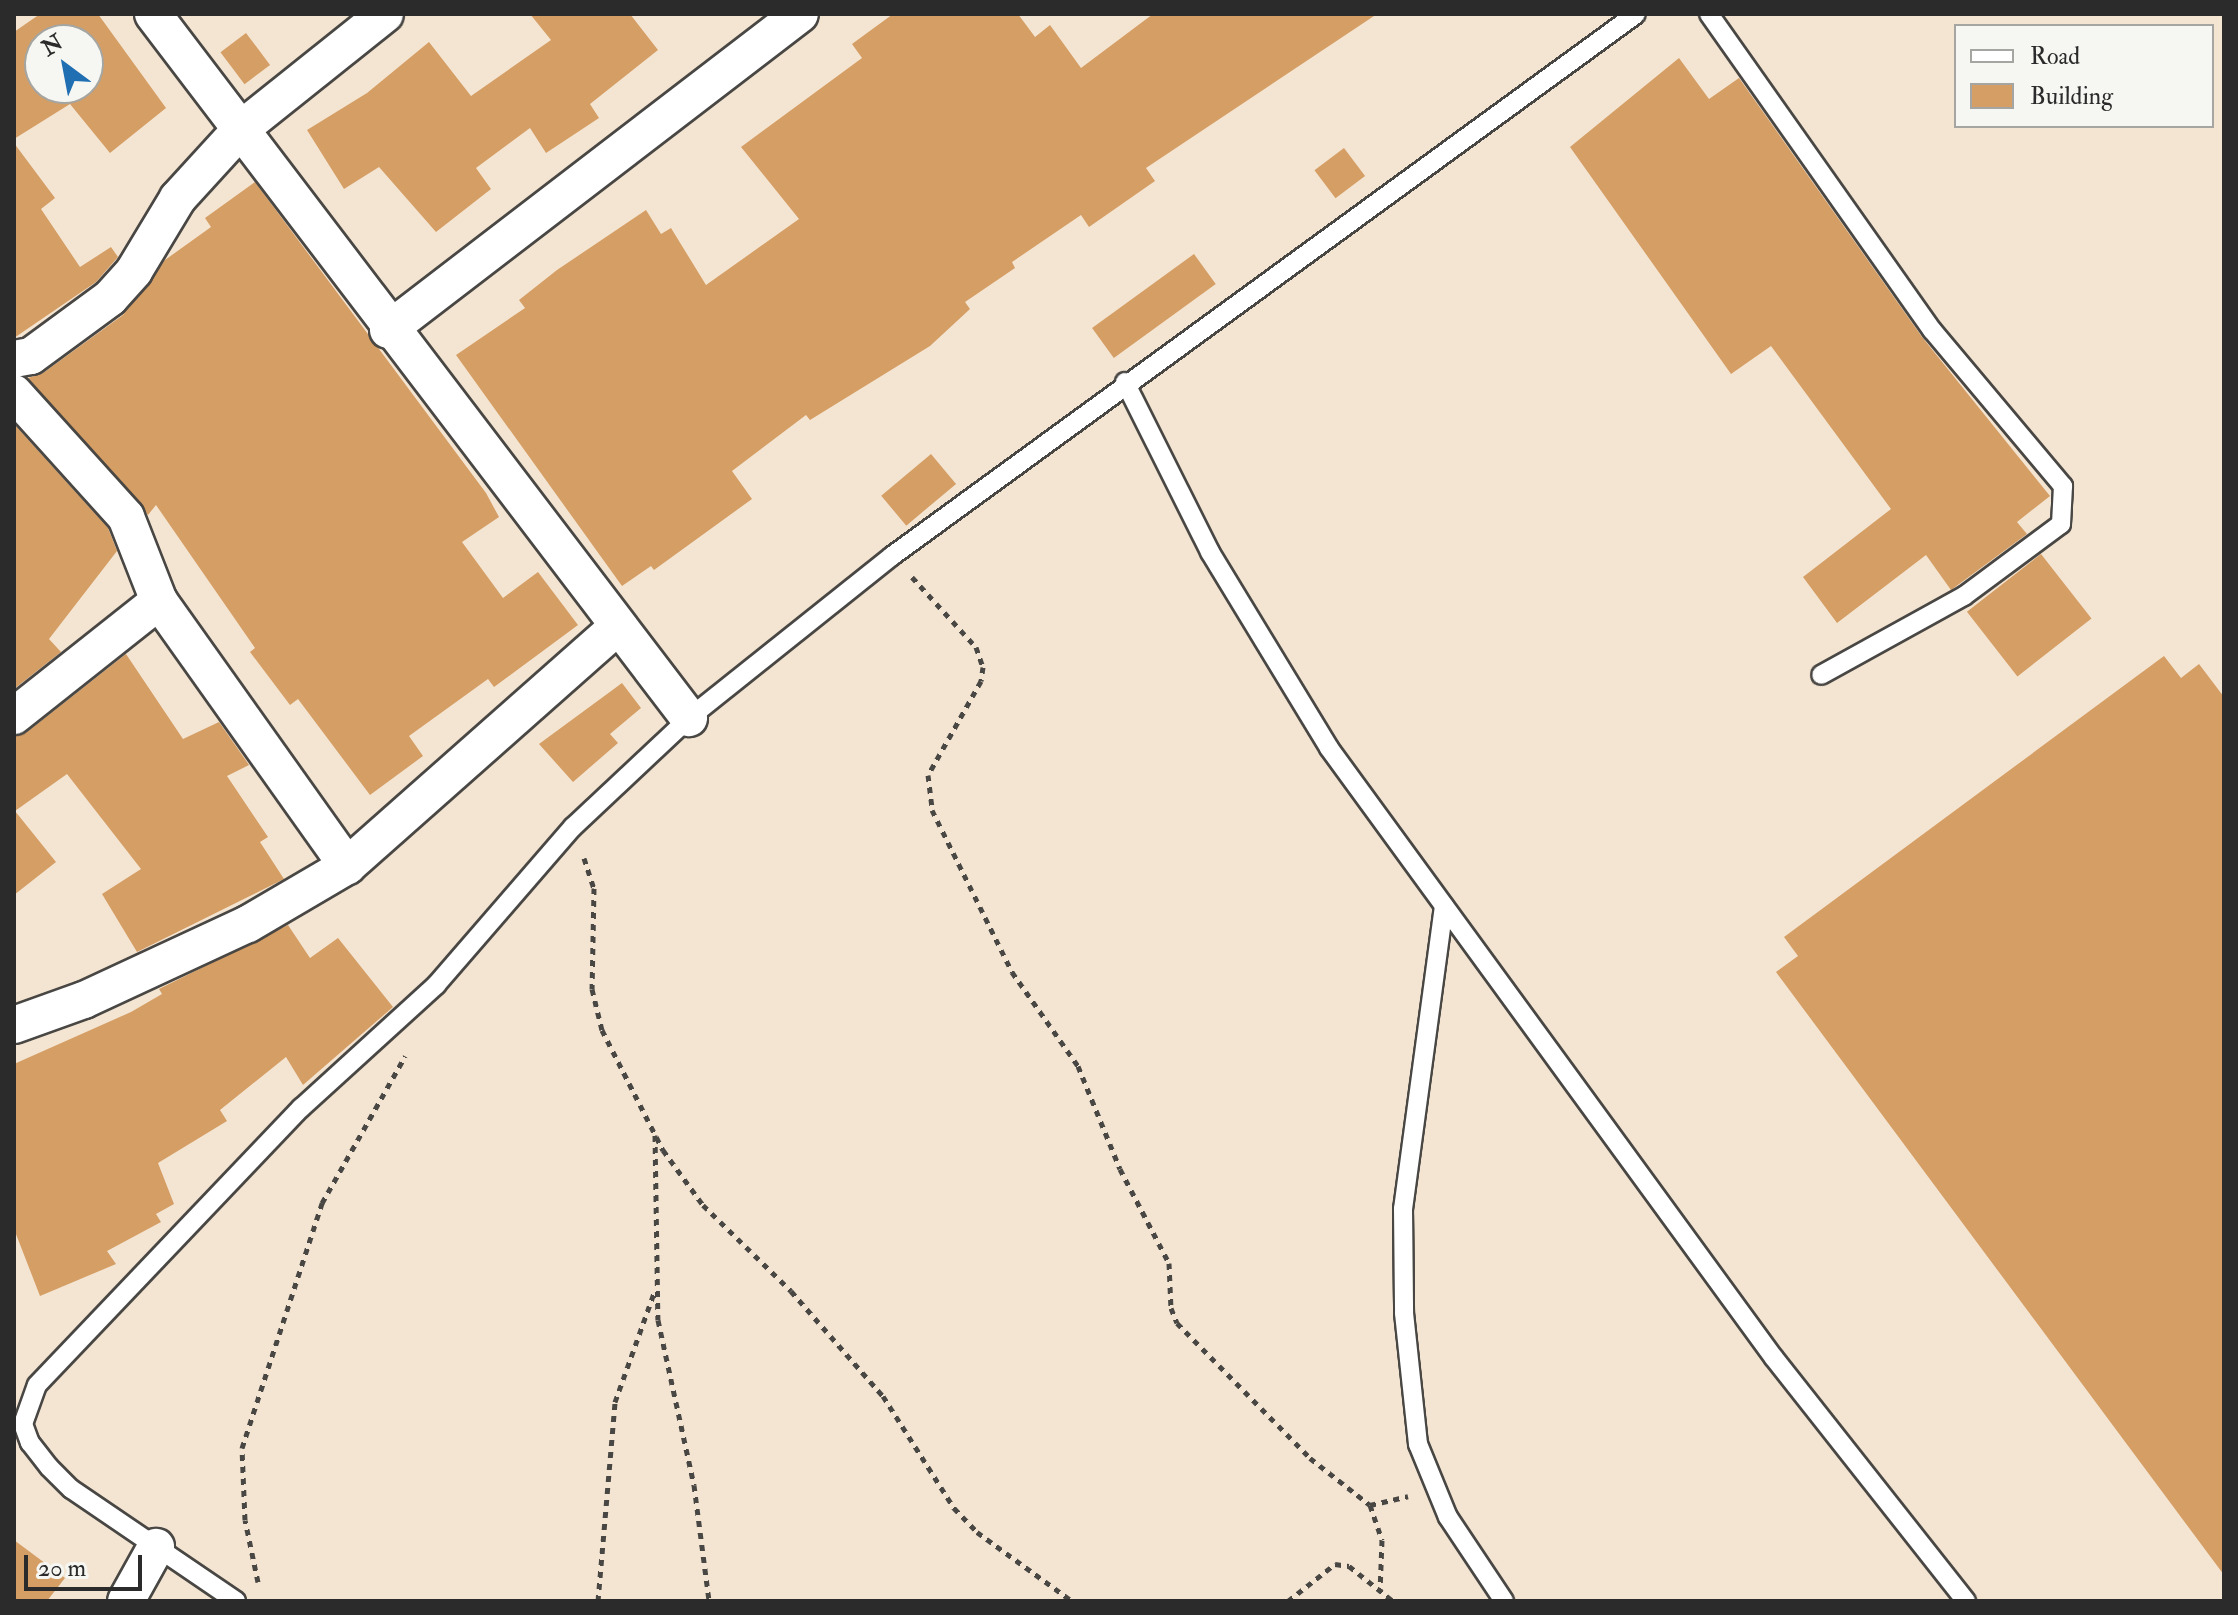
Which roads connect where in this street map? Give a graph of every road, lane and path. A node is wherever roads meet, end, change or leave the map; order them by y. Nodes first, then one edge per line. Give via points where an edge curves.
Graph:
1 (153, 14) edge
2 (385, 14) edge
3 (800, 14) edge
4 (1636, 14) edge
5 (1709, 14) edge
6 (241, 129) junction
7 (388, 330) junction
8 (14, 359) edge
9 (1125, 382) junction
10 (14, 393) edge
11 (892, 556) junction
12 (159, 601) junction
13 (617, 627) junction
14 (1821, 675) dead end
15 (14, 716) edge
16 (689, 718) junction
17 (573, 827) junction
18 (347, 866) junction
19 (1444, 906) junction
20 (14, 1025) edge
21 (407, 1051) dead end
22 (655, 1134) junction
23 (656, 1286) junction
24 (1434, 1482) junction
25 (1370, 1505) junction
26 (156, 1547) junction
27 (259, 1588) dead end
28 (1380, 1591) junction
29 (126, 1601) edge
30 (236, 1601) edge
31 (598, 1601) edge
32 (709, 1601) edge
33 (1072, 1601) edge
34 (1288, 1601) edge
35 (1393, 1601) edge
36 (1504, 1601) edge
37 (1966, 1601) edge

1 - 6 street
2 - 6 street
3 - 7 street
4 - 9 lane
5 - 14 lane via 1932,330 2063,486 2061,524 1964,596
6 - 7 street
6 - 8 street via 178,198 134,271 110,298 31,356
7 - 13 street
9 - 11 lane
9 - 19 lane via 1265,651
10 - 12 street via 126,517
11 - 16 lane
11 - 25 path via 976,647 983,667 981,681 928,775 932,810 1012,972 1078,1066 1120,1169 1169,1263 1177,1323 1310,1458
12 - 15 street
12 - 18 street
13 - 16 street
13 - 18 street
16 - 17 lane
17 - 22 path via 594,888 592,989 602,1030
17 - 26 lane via 436,985 301,1108 37,1385 23,1424 30,1443 71,1489
18 - 20 street via 248,924 84,1000
19 - 24 lane via 1403,1209 1404,1313 1418,1444
19 - 37 lane via 1774,1358
21 - 27 path via 390,1090 322,1203 242,1448 245,1520
22 - 23 path
22 - 33 path via 703,1205 791,1291 883,1396 954,1508 977,1532
23 - 31 path via 615,1402
23 - 32 path via 658,1320 694,1485
24 - 25 path via 1395,1501
24 - 36 lane via 1448,1517
25 - 28 path via 1382,1540
26 - 29 street
26 - 30 lane
28 - 34 path via 1349,1566 1335,1564
28 - 35 path

